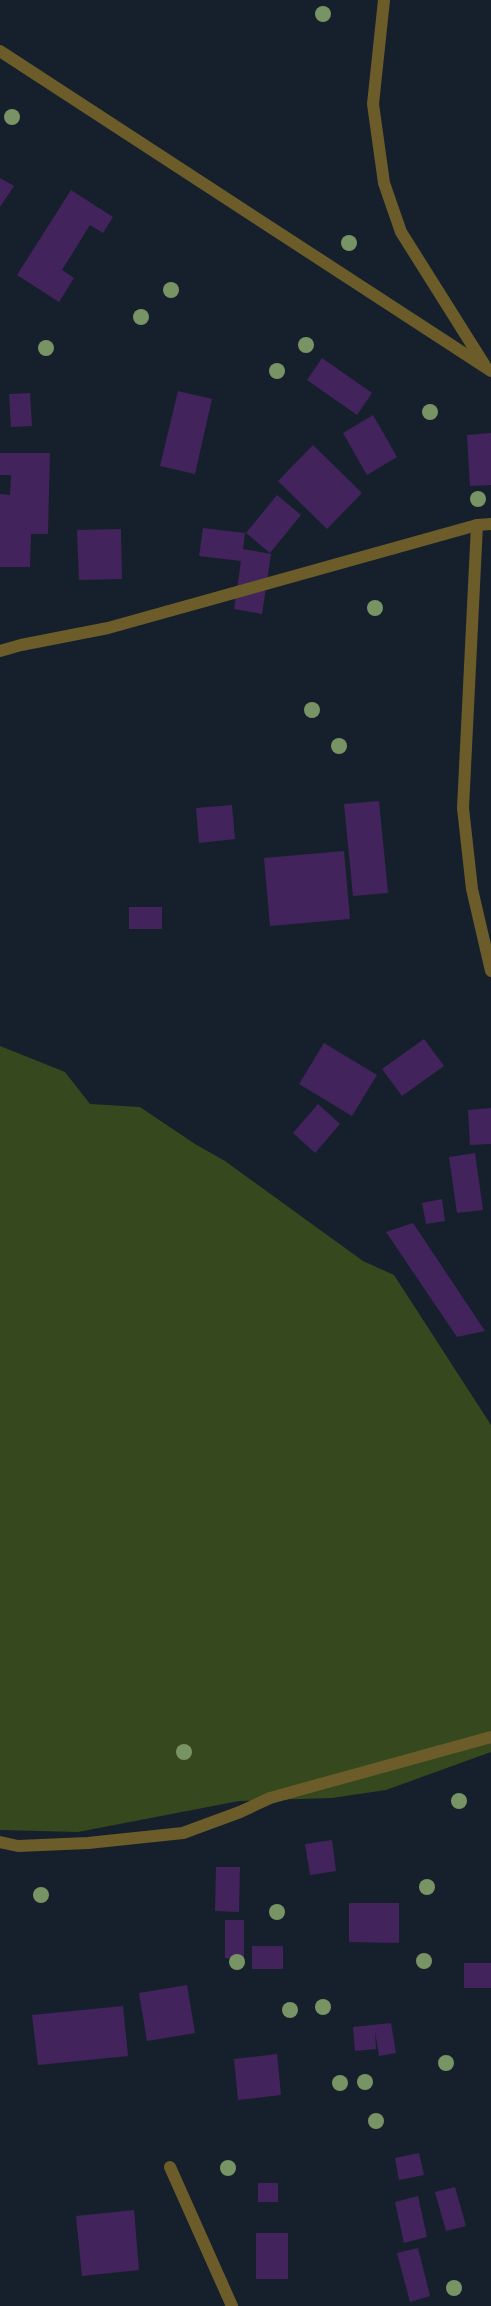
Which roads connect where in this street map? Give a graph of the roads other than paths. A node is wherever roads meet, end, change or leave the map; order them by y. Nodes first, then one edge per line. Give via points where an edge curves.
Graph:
1 (384, 0) edge
2 (0, 51) edge
3 (489, 370) edge
4 (491, 524) edge
5 (477, 526) junction
6 (0, 651) edge
7 (491, 971) edge
8 (491, 1737) edge
9 (0, 1842) edge
10 (170, 2167) dead end
11 (232, 2306) edge

1 - 3 street via 373,104 384,183 401,232
2 - 3 street
4 - 5 street
5 - 6 street via 108,628
5 - 7 street via 463,808 472,889
8 - 9 street via 270,1798 183,1833 18,1846
10 - 11 street

